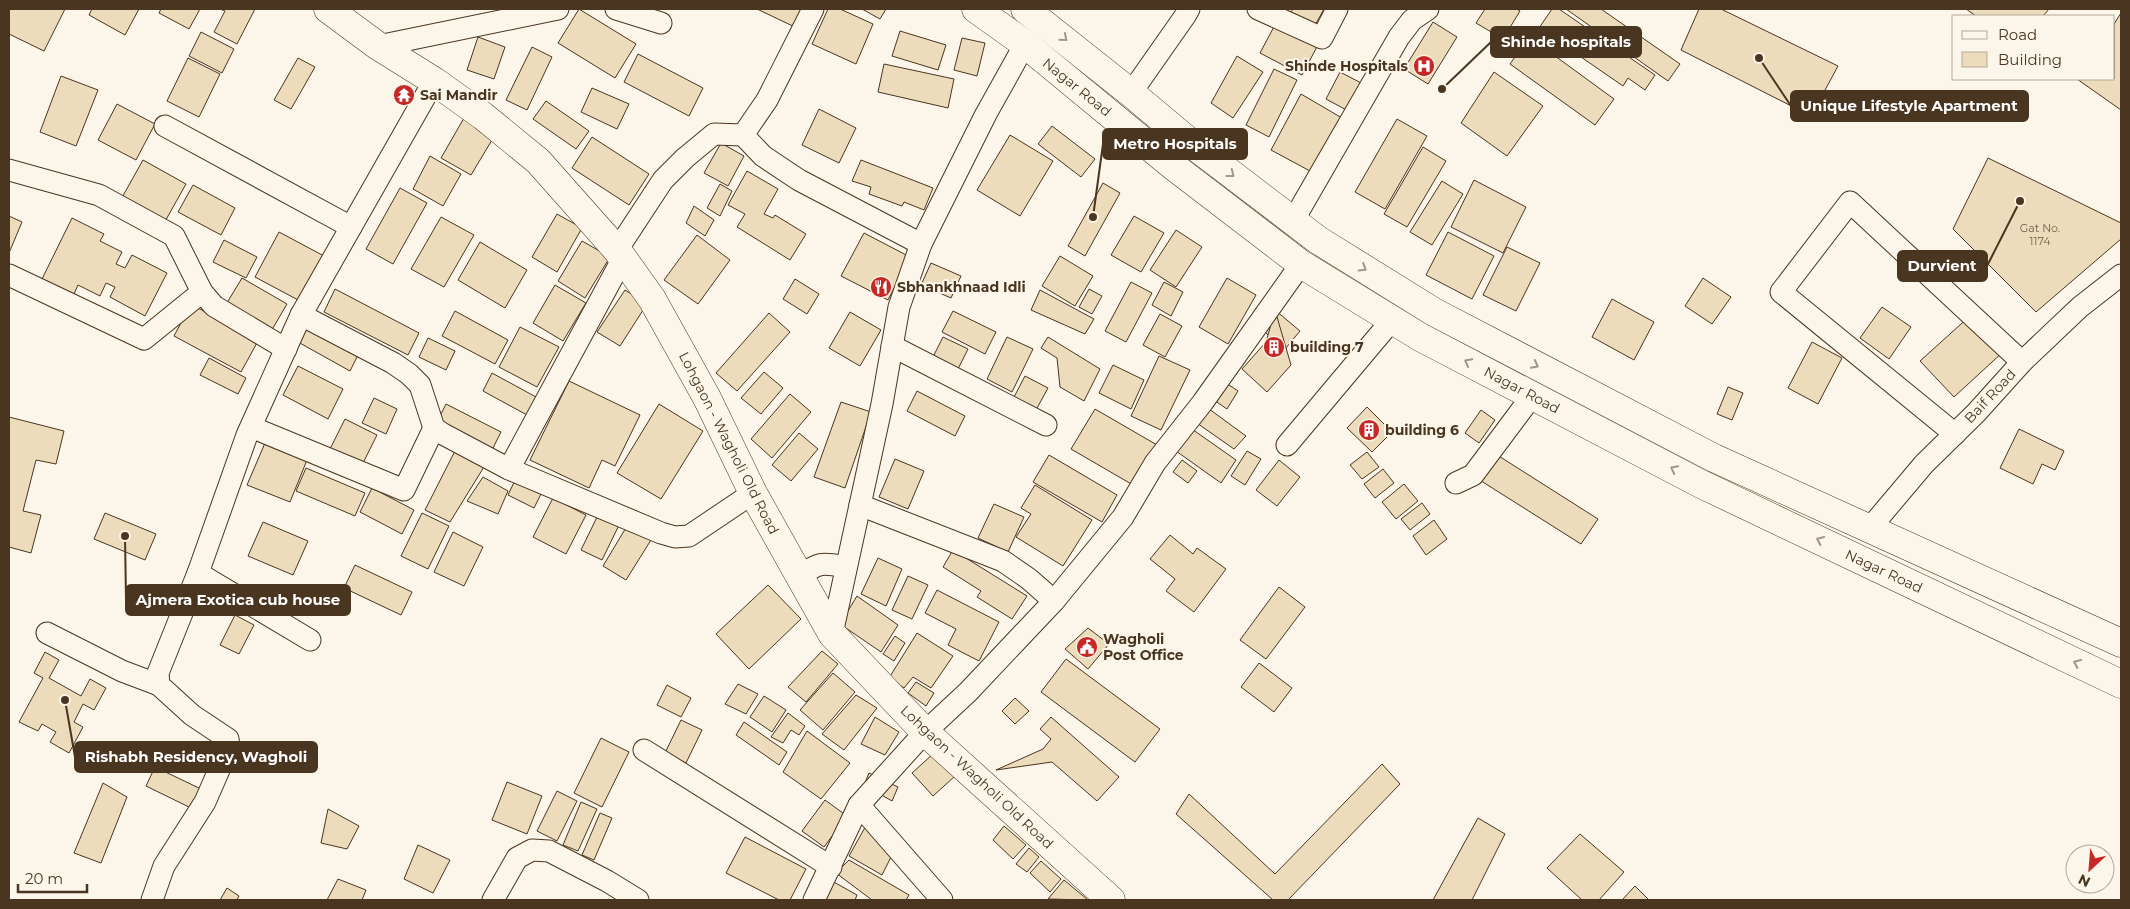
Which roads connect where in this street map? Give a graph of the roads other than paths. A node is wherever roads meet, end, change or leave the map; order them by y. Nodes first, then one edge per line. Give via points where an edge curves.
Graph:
1 (328, 9) edge
2 (616, 9) edge
3 (813, 9) edge
4 (976, 9) edge
5 (1189, 9) edge
6 (1258, 9) edge
7 (1337, 9) edge
8 (548, 10) edge
9 (1032, 11) edge
10 (1417, 13) edge
11 (661, 23) dead end
12 (1025, 44) junction
13 (378, 46) junction
14 (434, 81) junction
15 (1131, 92) junction
16 (166, 126) dead end
17 (743, 135) junction
18 (9, 170) edge
19 (1293, 221) junction
20 (351, 227) junction
21 (922, 244) junction
22 (620, 254) junction
23 (1301, 264) junction
24 (9, 275) edge
25 (2121, 275) edge
26 (202, 292) junction
27 (302, 315) junction
28 (1392, 320) junction
29 (892, 346) junction
30 (286, 349) junction
31 (2022, 362) junction
32 (1532, 396) junction
33 (1046, 425) dead end
34 (251, 427) junction
35 (434, 428) junction
36 (1955, 434) junction
37 (1287, 445) dead end
38 (509, 469) junction
39 (1456, 483) dead end
40 (753, 492) junction
41 (860, 504) junction
42 (1870, 528) junction
43 (846, 567) junction
44 (198, 574) junction
45 (800, 577) junction
46 (1054, 601) junction
47 (47, 633) dead end
48 (832, 634) junction
49 (310, 640) dead end
50 (2121, 643) edge
51 (2119, 683) edge
52 (159, 685) junction
53 (925, 732) junction
54 (644, 750) dead end
55 (858, 805) junction
56 (831, 867) junction
57 (152, 900) edge
58 (493, 900) edge
59 (638, 900) edge
60 (814, 900) edge
61 (942, 900) edge
62 (1111, 900) edge

1 - 13 main road, Lohgaon - Wagholi Old Road
2 - 11 street
3 - 17 street via 767,100
4 - 12 main road, Nagar Road
5 - 15 street
6 - 7 street via 1322,38
8 - 13 street
9 -> 15 main road, Nagar Road
10 - 19 street via 1399,37
12 - 21 street via 986,114
12 - 23 main road, Nagar Road via 1173,166
13 - 14 main road, Lohgaon - Wagholi Old Road
14 - 20 street
14 - 22 main road, Lohgaon - Wagholi Old Road via 538,161
15 -> 19 main road, Nagar Road via 1192,144
16 - 20 street
17 - 21 street via 763,156 799,180
17 - 22 street via 714,134 685,158 663,180
18 - 26 street via 100,195 174,236
19 -> 42 main road, Nagar Road via 1434,312 1714,458
20 - 27 street
21 - 29 street via 899,307
22 - 38 street
22 - 40 main road, Lohgaon - Wagholi Old Road via 652,300 707,398
23 - 28 main road, Nagar Road
23 - 46 street via 1203,402 1155,463 1123,518
24 - 26 street via 144,338
25 - 31 street, Baif Road via 2080,307
26 - 30 street via 214,306
27 - 30 street
27 - 35 street via 409,374 420,385
32 -> 28 main road, Nagar Road
28 - 37 street
29 - 33 street
29 - 41 street
30 - 34 street
31 - 36 street, Baif Road
31 - 36 street via 1850,202 1780,292
32 - 39 street via 1473,475
51 -> 32 main road, Nagar Road via 1701,484
34 - 35 street via 404,490
34 - 44 street
35 - 38 street
36 - 42 street, Baif Road via 1924,464
38 - 40 street via 675,537 689,536
40 - 45 main road, Lohgaon - Wagholi Old Road
41 - 43 street
41 - 46 street via 1003,562
42 - 50 main road, Nagar Road
43 - 45 street via 820,563
43 - 48 street
44 - 49 street
44 - 52 street via 158,673
45 - 48 main road, Lohgaon - Wagholi Old Road
46 - 53 street via 968,692
47 - 52 street via 122,671
48 - 53 main road, Lohgaon - Wagholi Old Road
52 - 57 street via 192,715 228,739 229,747 204,802 164,866
53 - 55 street
53 - 62 main road, Lohgaon - Wagholi Old Road
54 - 56 street
55 - 56 street
55 - 61 street
56 - 60 street
58 - 59 street via 517,858 532,850 549,851

